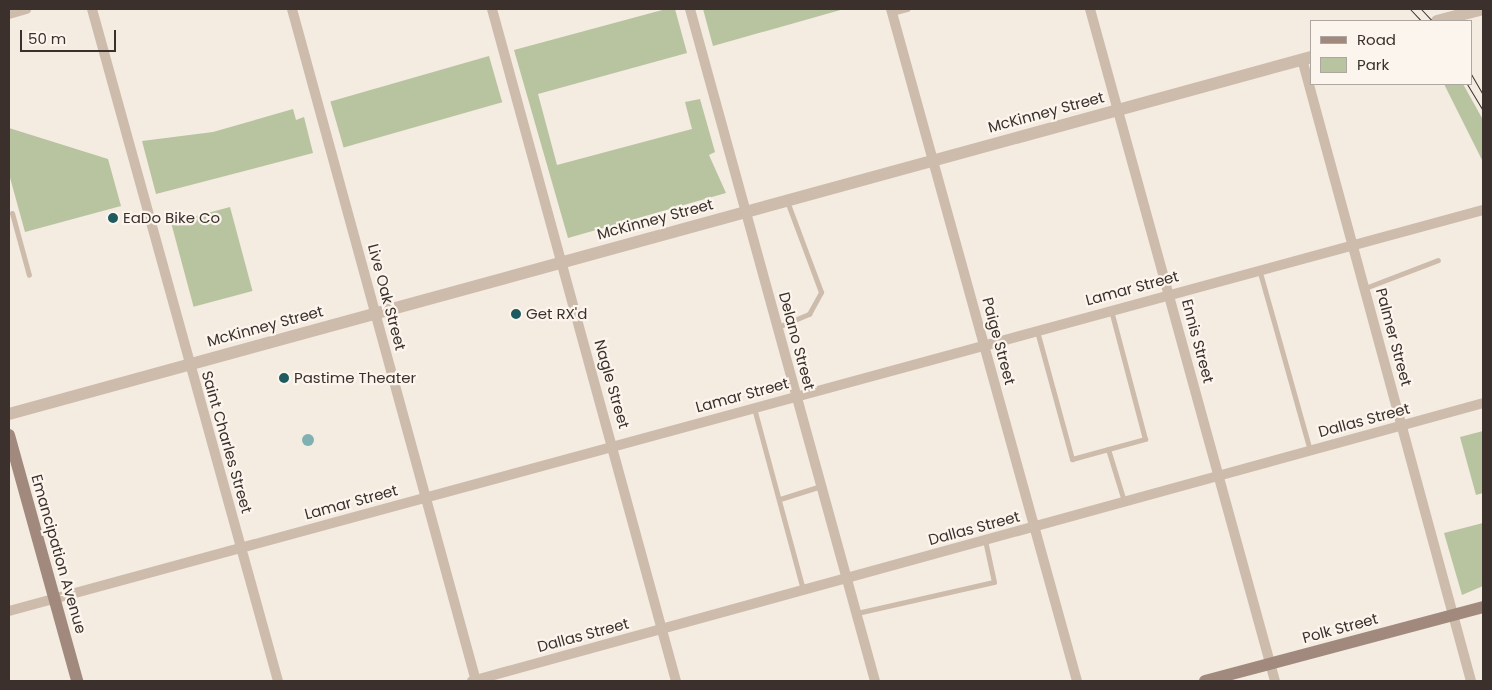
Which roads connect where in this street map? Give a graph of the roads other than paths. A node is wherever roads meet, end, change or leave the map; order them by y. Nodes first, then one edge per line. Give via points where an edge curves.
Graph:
1 (26, 9) edge
2 (92, 9) edge
3 (292, 9) edge
4 (492, 9) edge
5 (690, 9) edge
6 (907, 9) edge
7 (1090, 9) edge
8 (1483, 9) edge
9 (892, 11) edge
10 (9, 14) edge
11 (1441, 20) edge
12 (1306, 58) edge
13 (1310, 73) edge
14 (1313, 85) edge
15 (1118, 109) junction
16 (933, 160) junction
17 (786, 200) junction
18 (1483, 210) edge
19 (746, 211) junction
20 (10, 214) edge
21 (1354, 243) junction
22 (1438, 260) dead end
23 (562, 261) junction
24 (1259, 269) junction
25 (29, 275) dead end
26 (1365, 288) junction
27 (1170, 294) junction
28 (1111, 309) junction
29 (376, 313) junction
30 (778, 327) junction
31 (1036, 330) junction
32 (984, 344) junction
33 (189, 364) junction
34 (797, 395) junction
35 (1483, 403) edge
36 (754, 407) junction
37 (9, 414) edge
38 (1402, 425) junction
39 (9, 435) edge
40 (614, 446) junction
41 (1108, 449) junction
42 (1310, 451) junction
43 (1218, 476) junction
44 (822, 486) junction
45 (426, 497) junction
46 (780, 499) junction
47 (1125, 502) junction
48 (1034, 527) junction
49 (985, 540) junction
50 (241, 548) junction
51 (846, 578) junction
52 (803, 590) junction
53 (56, 598) junction
54 (1483, 607) edge
55 (9, 611) edge
56 (857, 613) junction
57 (1454, 615) junction
58 (662, 629) junction
59 (1270, 664) junction
60 (77, 681) edge
61 (278, 681) edge
62 (475, 681) edge
63 (676, 681) edge
64 (875, 681) edge
65 (1077, 681) edge
66 (1205, 681) edge
67 (1275, 681) edge
68 (1471, 681) edge

1 - 10 street
2 - 33 street, Saint Charles Street
3 - 29 street, Live Oak Street
4 - 23 street, Nagle Street
5 - 19 street, Delano Street
6 - 9 lane
7 - 15 street, Ennis Street
8 - 11 street
9 - 16 street, Paige Street
12 - 13 street, Palmer Street
12 - 15 street, McKinney Street
14 - 21 street, Palmer Street
15 - 16 street, McKinney Street
15 - 27 street, Ennis Street
16 - 17 street, McKinney Street
16 - 32 street, Paige Street
17 - 19 street, McKinney Street
17 - 30 lane via 821,292 809,314
18 - 21 street, Lamar Street
19 - 23 street, McKinney Street
19 - 30 street, Delano Street
20 - 25 lane
21 - 24 street, Lamar Street
21 - 26 street, Palmer Street
22 - 26 lane
23 - 29 street, McKinney Street
23 - 40 street, Nagle Street
24 - 27 street, Lamar Street
24 - 42 lane
26 - 38 street, Palmer Street
27 - 28 street, Lamar Street
27 - 43 street, Ennis Street
28 - 31 street, Lamar Street
28 - 41 lane via 1145,439
29 - 33 street, McKinney Street
29 - 45 street, Live Oak Street
30 - 34 street, Delano Street
31 - 32 street, Lamar Street
31 - 41 lane via 1072,459
32 - 34 street, Lamar Street
32 - 48 street, Paige Street
33 - 37 street, McKinney Street
33 - 50 street, Saint Charles Street
34 - 36 street, Lamar Street
34 - 44 street, Delano Street
35 - 38 street, Dallas Street
36 - 40 street, Lamar Street
36 - 46 lane
38 - 42 street, Dallas Street
38 - 57 street, Palmer Street
39 - 53 main road, Emancipation Avenue
40 - 45 street, Lamar Street
40 - 58 street, Nagle Street
41 - 47 lane
42 - 43 street, Dallas Street
43 - 47 street, Dallas Street
43 - 59 street, Ennis Street
44 - 46 lane
44 - 51 street, Delano Street
45 - 50 street, Lamar Street
45 - 62 street, Live Oak Street
46 - 52 lane
47 - 48 street, Dallas Street
48 - 49 street, Dallas Street
48 - 65 street, Paige Street
49 - 51 street, Dallas Street
49 - 56 lane via 994,582
50 - 53 street, Lamar Street
50 - 61 street, Saint Charles Street
51 - 52 street, Dallas Street
51 - 56 street, Delano Street
52 - 58 street, Dallas Street
53 - 55 street, Lamar Street
53 - 60 main road, Emancipation Avenue
54 - 57 main road, Polk Street
56 - 64 street, Delano Street
57 - 59 main road, Polk Street
57 - 68 street, Palmer Street
58 - 62 street, Dallas Street
58 - 63 street, Nagle Street
59 - 66 main road, Polk Street
59 - 67 street, Ennis Street

